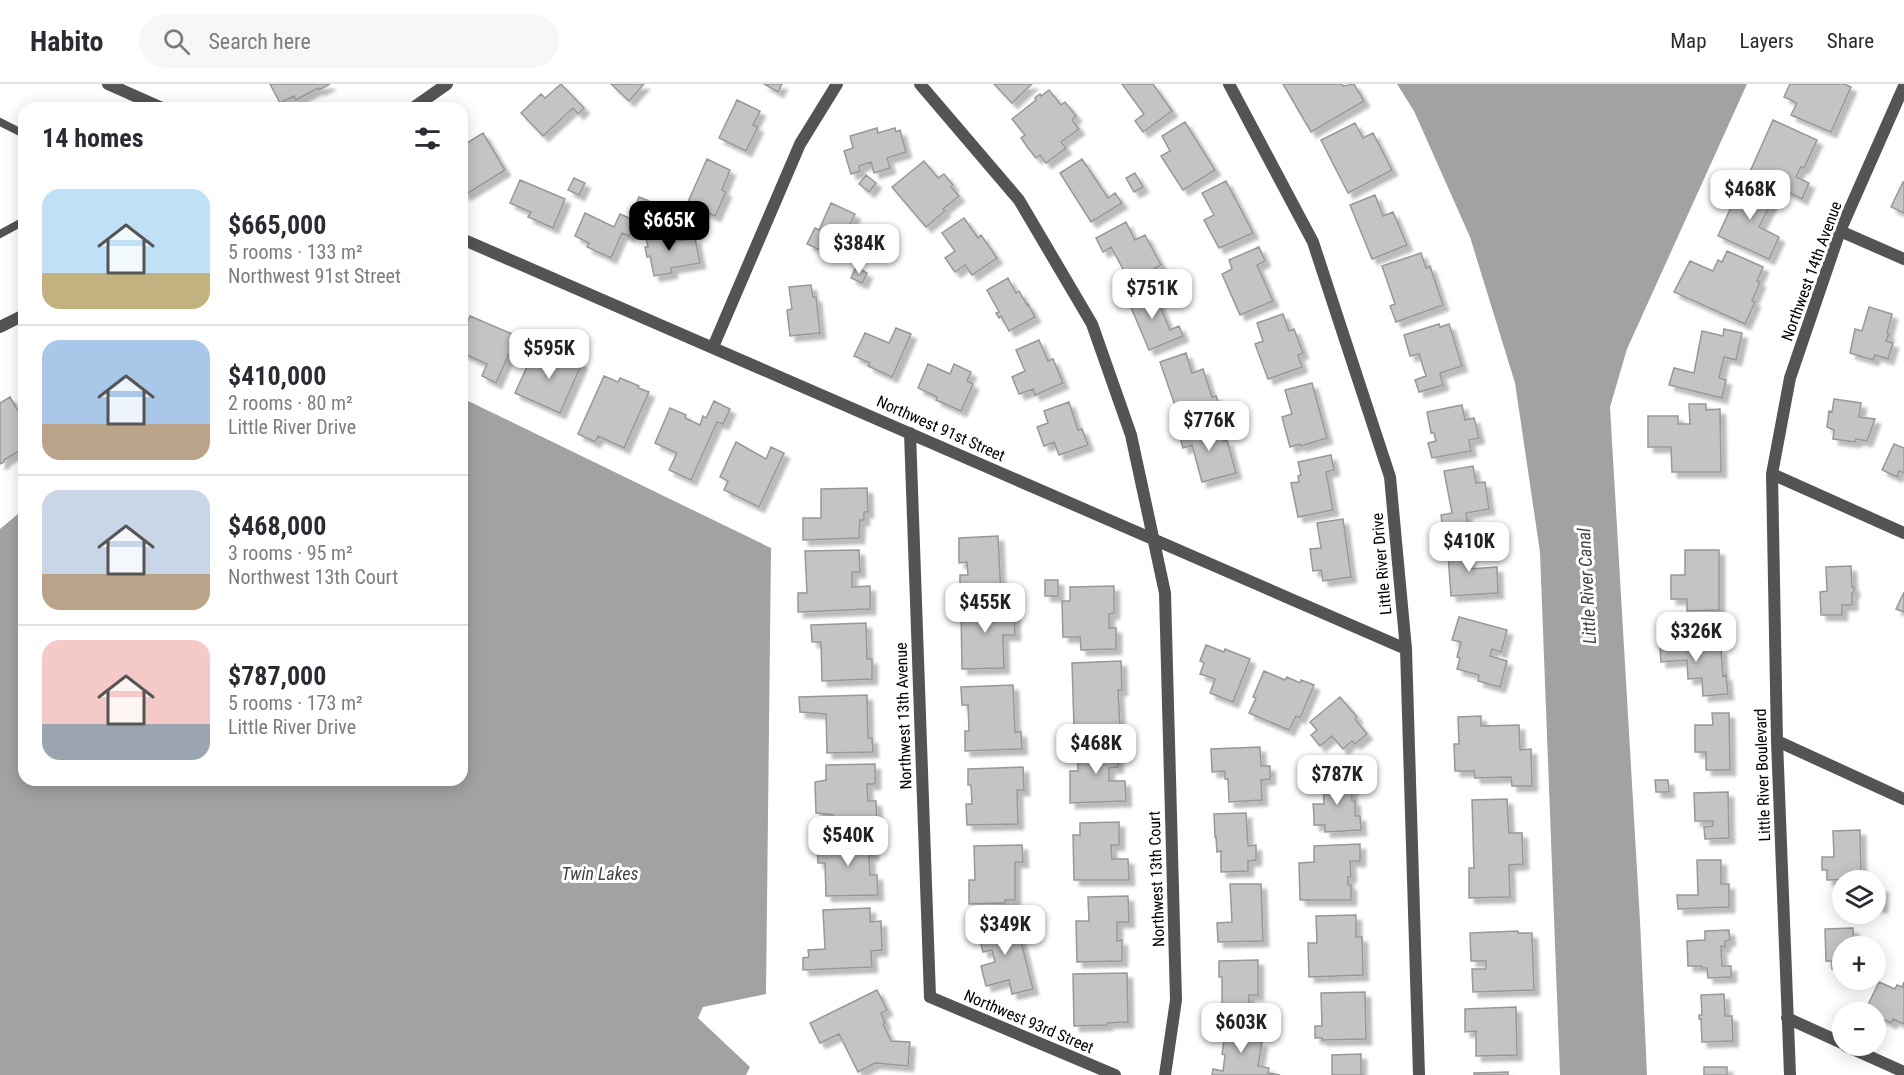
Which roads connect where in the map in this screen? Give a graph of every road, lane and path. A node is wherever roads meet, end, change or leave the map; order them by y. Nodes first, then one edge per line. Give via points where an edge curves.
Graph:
1 (108, 84) edge
2 (447, 84) edge
3 (837, 84) edge
4 (920, 84) edge
5 (1229, 84) edge
6 (1904, 86) edge
7 (148, 102) edge
8 (421, 102) edge
9 (0, 122) edge
10 (18, 131) edge
11 (18, 224) edge
12 (1840, 231) junction
13 (0, 234) edge
14 (468, 241) edge
15 (1904, 259) edge
16 (18, 318) edge
17 (0, 327) edge
18 (713, 347) junction
19 (910, 433) junction
20 (1772, 474) junction
21 (1904, 533) edge
22 (1153, 539) junction
23 (1406, 649) junction
24 (1777, 741) junction
25 (1904, 799) edge
26 (930, 997) joint
27 (1787, 1018) junction
28 (1832, 1038) edge
29 (1868, 1056) edge
30 (1904, 1072) edge
31 (1115, 1075) edge
32 (1166, 1075) edge
33 (1419, 1075) edge
34 (1790, 1075) edge

1 - 7 street
2 - 8 street
3 - 18 street via 800,144
4 - 22 street, Northwest 13th Court via 1019,200 1092,324 1131,435
5 - 23 street, Little River Drive via 1313,242 1390,477
6 - 12 street, Northwest 14th Avenue
9 - 10 lane
11 - 13 lane
12 - 15 street
12 - 20 street, Northwest 14th Avenue via 1790,378
14 - 18 street, Northwest 91st Street
16 - 17 street
18 - 19 street, Northwest 91st Street
19 - 22 street, Northwest 91st Street
19 - 26 street, Northwest 13th Avenue
20 - 21 street
20 - 24 street, Little River Boulevard
22 - 23 street, Northwest 91st Street
22 - 32 street, Northwest 13th Court via 1164,593 1176,1000
23 - 33 street, Little River Drive
24 - 25 street
24 - 27 street, Little River Boulevard
26 - 31 street, Northwest 93rd Street
27 - 28 street
27 - 34 street, Little River Boulevard
29 - 30 street

